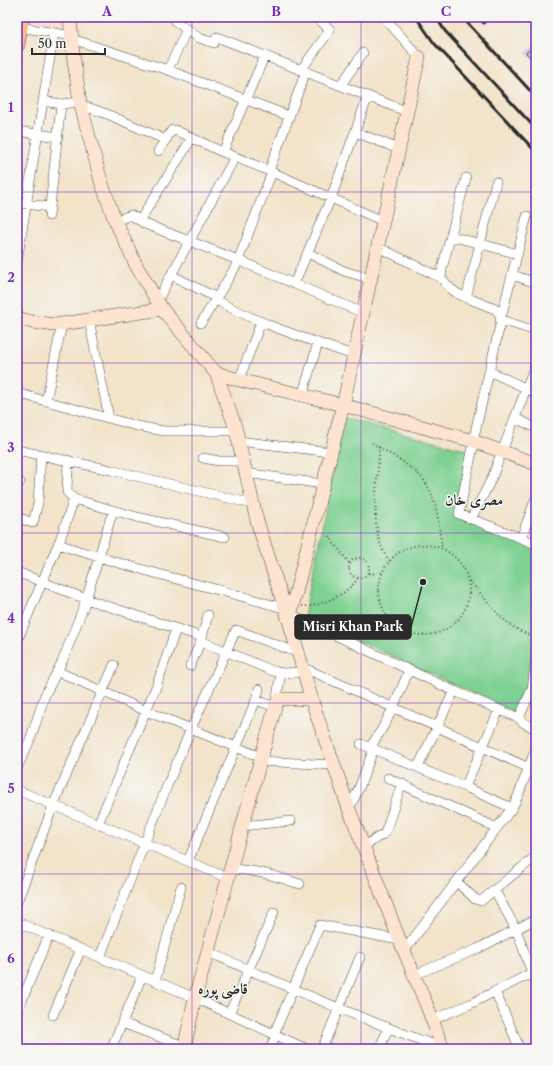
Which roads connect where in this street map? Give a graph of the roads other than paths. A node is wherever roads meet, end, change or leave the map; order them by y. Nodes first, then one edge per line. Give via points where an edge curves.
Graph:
1 (70, 17) edge
2 (384, 17) edge
3 (318, 18) dead end
4 (175, 20) dead end
5 (21, 22) edge
6 (187, 29) junction
7 (54, 33) junction
8 (72, 38) junction
9 (17, 45) edge
10 (363, 53) dead end
11 (265, 56) junction
12 (419, 57) joint
13 (168, 70) junction
14 (303, 71) junction
15 (341, 85) junction
16 (368, 96) junction
17 (246, 100) junction
18 (43, 101) junction
19 (61, 104) junction
20 (80, 104) junction
21 (408, 112) junction
22 (289, 116) junction
23 (17, 131) edge
24 (355, 132) junction
25 (38, 134) junction
26 (58, 138) junction
27 (192, 138) junction
28 (166, 140) junction
29 (399, 148) junction
30 (158, 152) dead end
31 (223, 152) junction
32 (235, 157) junction
33 (270, 171) junction
34 (466, 178) dead end
35 (496, 182) dead end
36 (331, 198) junction
37 (22, 203) edge
38 (527, 216) dead end
39 (140, 220) junction
40 (115, 221) junction
41 (384, 221) junction
42 (451, 236) junction
43 (189, 241) junction
44 (480, 244) junction
45 (378, 247) junction
46 (308, 253) junction
47 (518, 254) junction
48 (238, 260) junction
49 (17, 262) edge
50 (171, 275) junction
51 (513, 275) junction
52 (441, 278) junction
53 (370, 279) junction
54 (536, 283) edge
55 (294, 284) junction
56 (466, 298) junction
57 (217, 299) junction
58 (160, 305) junction
59 (363, 313) junction
60 (17, 318) edge
61 (501, 319) junction
62 (89, 320) junction
63 (261, 322) junction
64 (201, 323) dead end
65 (62, 324) junction
66 (536, 331) edge
67 (318, 343) junction
68 (354, 356) junction
69 (536, 363) edge
70 (489, 371) junction
71 (216, 373) junction
72 (239, 380) junction
73 (526, 389) junction
74 (17, 393) edge
75 (536, 393) edge
76 (302, 396) junction
77 (46, 401) junction
78 (343, 405) junction
79 (109, 418) junction
80 (515, 418) junction
81 (536, 428) edge
82 (237, 436) junction
83 (474, 441) junction
84 (17, 450) edge
85 (331, 452) junction
86 (502, 452) junction
87 (41, 454) junction
88 (203, 458) dead end
89 (68, 460) junction
90 (536, 464) edge
91 (245, 467) junction
92 (323, 484) junction
93 (536, 498) edge
94 (74, 499) junction
95 (253, 504) junction
96 (113, 510) junction
97 (17, 517) edge
98 (471, 519) junction
99 (224, 537) dead end
100 (521, 538) junction
101 (58, 544) junction
102 (536, 544) edge
103 (98, 557) junction
104 (17, 572) edge
105 (42, 583) junction
106 (86, 599) junction
107 (289, 612) junction
108 (208, 615) dead end
109 (176, 628) junction
110 (201, 639) junction
111 (17, 641) edge
112 (227, 652) junction
113 (299, 653) junction
114 (536, 659) edge
115 (114, 665) dead end
116 (190, 666) dead end
117 (303, 669) junction
118 (409, 670) junction
119 (57, 671) junction
120 (281, 673) junction
121 (259, 689) dead end
122 (102, 691) junction
123 (454, 691) junction
124 (256, 700) junction
125 (312, 700) junction
126 (276, 706) junction
127 (394, 708) junction
128 (499, 710) junction
129 (146, 711) junction
130 (519, 718) junction
131 (437, 727) junction
132 (191, 729) junction
133 (536, 729) edge
134 (361, 744) dead end
135 (236, 747) junction
136 (482, 747) junction
137 (372, 748) junction
138 (536, 748) edge
139 (261, 759) junction
140 (334, 765) junction
141 (418, 767) junction
142 (17, 768) edge
143 (532, 769) edge
144 (388, 778) dead end
145 (402, 783) junction
146 (464, 786) junction
147 (17, 790) edge
148 (53, 806) junction
149 (512, 808) junction
150 (349, 809) junction
151 (291, 821) dead end
152 (98, 824) junction
153 (242, 826) junction
154 (497, 828) junction
155 (144, 843) junction
156 (364, 846) junction
157 (536, 856) edge
158 (188, 861) junction
159 (229, 873) junction
160 (457, 882) junction
161 (300, 884) dead end
162 (181, 887) dead end
163 (494, 891) junction
164 (17, 902) edge
165 (274, 912) dead end
166 (536, 919) edge
167 (17, 922) edge
168 (516, 929) junction
169 (49, 935) junction
170 (402, 946) junction
171 (80, 949) junction
172 (208, 952) junction
173 (100, 957) junction
174 (360, 957) dead end
175 (249, 970) junction
176 (534, 972) edge
177 (414, 974) junction
178 (142, 976) junction
179 (156, 981) junction
180 (536, 984) edge
181 (293, 989) junction
182 (495, 991) junction
183 (195, 998) junction
184 (339, 1009) junction
185 (17, 1012) edge
186 (229, 1014) junction
187 (53, 1015) dead end
188 (432, 1020) junction
189 (122, 1023) junction
190 (388, 1029) junction
191 (275, 1035) junction
192 (186, 1048) edge
193 (111, 1049) edge
194 (270, 1049) edge
195 (307, 1049) edge
196 (322, 1049) edge
197 (379, 1049) edge
198 (443, 1049) edge
199 (520, 1049) edge

1 - 8 street
2 - 12 street
3 - 14 street via 330,30
4 - 6 street
5 - 7 street
5 - 9 main road
6 - 11 street via 199,38 214,43 217,37
6 - 13 street
7 - 8 street
7 - 18 street
8 - 13 street
8 - 20 street
10 - 15 street
11 - 14 street
11 - 17 street
12 - 21 street
13 - 17 street
14 - 15 street
14 - 22 street
15 - 16 street
16 - 21 street
16 - 24 street
17 - 22 street
17 - 31 street
18 - 19 street
18 - 25 street
19 - 20 street
19 - 26 street
20 - 28 street
20 - 40 street
21 - 29 street
22 - 33 street
23 - 25 street
24 - 29 street
24 - 36 street
25 - 26 street
25 - 37 street
26 - 37 street via 49,211
27 - 28 street via 172,130
27 - 31 street
27 - 39 street
28 - 30 street
29 - 41 street
31 - 32 street
32 - 33 street
32 - 43 street
33 - 36 street
33 - 48 street
34 - 42 street
35 - 44 street
36 - 41 street
36 - 46 street
37 - 49 street
38 - 47 street
39 - 40 street via 131,215
39 - 43 street
40 - 58 street via 137,267
41 - 45 street
42 - 44 street
42 - 52 street
43 - 48 street
43 - 50 street
44 - 47 street
44 - 56 street
45 - 52 street
45 - 53 street
46 - 53 street via 344,271
46 - 55 street
47 - 51 street
48 - 55 street
48 - 57 street
50 - 57 street
50 - 58 street
51 - 54 street
51 - 61 street
52 - 56 street via 450,288
53 - 59 street
55 - 59 street
56 - 61 street via 495,309
57 - 63 street
57 - 64 street
58 - 62 street
58 - 71 street
59 - 68 street
60 - 65 street
61 - 66 street
61 - 70 street
62 - 65 street
62 - 79 street
63 - 67 street
63 - 72 street
65 - 77 street
67 - 68 street
67 - 76 street
68 - 78 street
69 - 73 street
70 - 73 street
70 - 83 street
71 - 72 street
71 - 82 street
72 - 76 street
73 - 75 street
73 - 80 street
74 - 77 street
76 - 78 street
77 - 79 street
78 - 83 street
78 - 85 street
79 - 82 street via 164,431
80 - 81 street
80 - 86 street
82 - 85 street
82 - 91 street
83 - 86 street
83 - 98 street via 459,514
84 - 87 street
85 - 92 street
86 - 90 street
86 - 98 street
87 - 89 street
87 - 97 street via 38,504 33,523
88 - 91 street
89 - 94 street via 67,492
89 - 95 street
91 - 92 street
91 - 95 street
92 - 107 street
93 - 100 street
94 - 96 street
94 - 101 street
95 - 107 street
96 - 99 street
96 - 103 street
98 - 100 street
100 - 102 street
101 - 103 street
101 - 105 street
103 - 106 street
103 - 107 street via 207,586
104 - 105 street
105 - 106 street
105 - 111 street
106 - 109 street
106 - 119 street
107 - 113 street
107 - 118 street
108 - 110 street
109 - 110 street
109 - 129 street
110 - 112 street
110 - 116 street
112 - 113 street via 236,630
112 - 120 street
112 - 132 street
113 - 117 street
114 - 130 street via 532,689
115 - 122 street
117 - 120 street
117 - 125 street
117 - 127 street
118 - 123 street
118 - 127 street
119 - 122 street
119 - 142 street
120 - 126 street
121 - 124 street
122 - 129 street
122 - 148 street
123 - 128 street
123 - 131 street
124 - 126 street
124 - 135 street
125 - 126 street via 280,699
125 - 140 street
126 - 139 street
127 - 131 street
127 - 137 street
128 - 130 street
128 - 136 street
129 - 132 street
129 - 152 street
130 - 133 street
131 - 136 street
131 - 141 street
132 - 135 street
132 - 155 street
134 - 137 street
135 - 139 street
135 - 158 street
136 - 143 street
136 - 146 street
137 - 141 street
137 - 150 street via 360,788
138 - 143 street
139 - 140 street
139 - 153 street
140 - 150 street
141 - 146 street
143 - 149 street
144 - 145 street
145 - 154 street
145 - 156 street via 385,833
146 - 149 street
147 - 148 street
148 - 152 street
148 - 164 street
149 - 154 street
150 - 156 street
151 - 153 street
152 - 155 street
153 - 159 street
154 - 160 street
155 - 158 street
155 - 173 street
156 - 170 street
157 - 163 street
158 - 159 street
159 - 161 street via 247,870 270,874
159 - 172 street
160 - 163 street via 475,899 481,901
160 - 170 street
162 - 179 street
163 - 168 street
165 - 175 street
166 - 168 street
167 - 169 street
168 - 176 street
168 - 177 street via 477,949
169 - 171 street
169 - 185 street
170 - 177 street
170 - 181 street via 320,925
171 - 173 street
171 - 187 street
172 - 175 street
172 - 183 street
173 - 178 street
174 - 184 street
175 - 181 street
175 - 186 street
176 - 180 street
176 - 182 street
177 - 188 street
178 - 179 street
178 - 189 street
179 - 183 street
181 - 184 street
181 - 191 street
182 - 188 street
182 - 199 street
183 - 186 street
183 - 192 street
184 - 190 street
184 - 196 street
186 - 191 street
188 - 198 street
189 - 192 street
189 - 193 street
190 - 197 street
190 - 198 street
191 - 194 street
191 - 195 street

